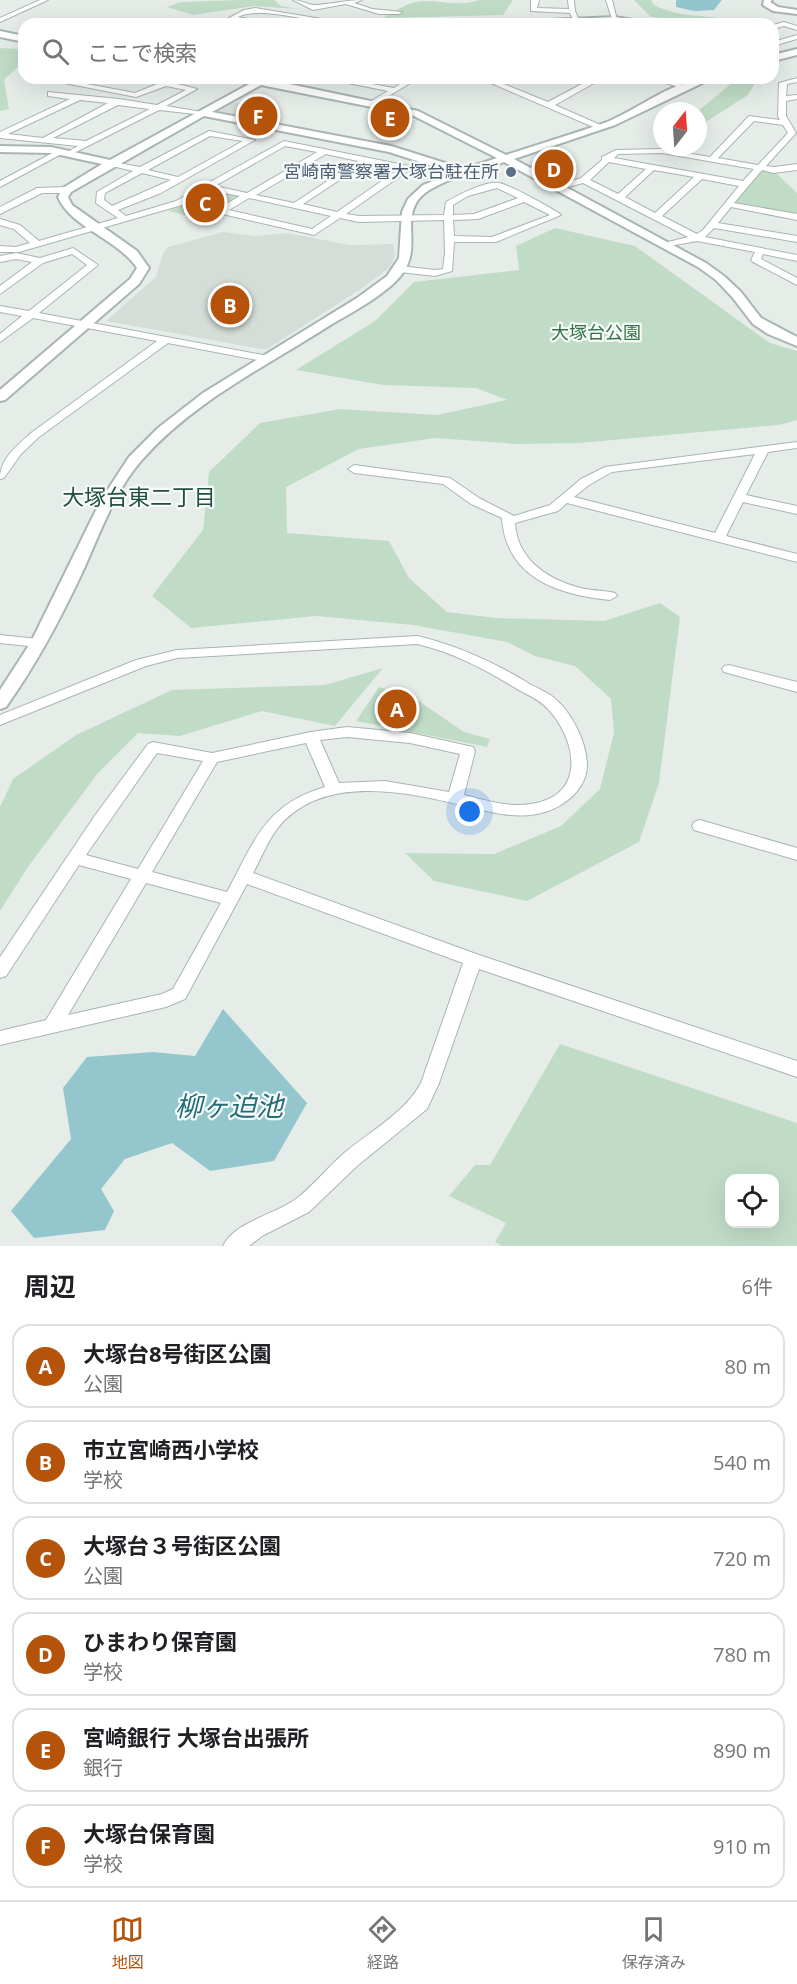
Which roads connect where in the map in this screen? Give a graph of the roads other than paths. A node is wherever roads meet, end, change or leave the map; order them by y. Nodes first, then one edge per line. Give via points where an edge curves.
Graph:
1 (45, 0) edge
2 (296, 0) edge
3 (359, 0) edge
4 (536, 0) edge
5 (571, 0) edge
6 (609, 0) edge
7 (768, 0) edge
8 (345, 1) edge
9 (399, 12) dead end
10 (797, 12) edge
11 (232, 18) edge
12 (294, 18) edge
13 (570, 18) edge
14 (575, 18) edge
15 (615, 18) edge
16 (0, 20) edge
17 (779, 25) edge
18 (797, 28) edge
19 (0, 34) edge
20 (797, 36) edge
21 (18, 38) edge
22 (779, 42) edge
23 (797, 52) edge
24 (779, 56) edge
25 (797, 80) edge
26 (76, 84) edge
27 (164, 84) edge
28 (171, 84) edge
29 (255, 84) edge
30 (281, 84) edge
31 (360, 84) edge
32 (404, 84) edge
33 (498, 84) edge
34 (588, 84) edge
35 (674, 84) edge
36 (692, 84) edge
37 (684, 87) junction
38 (394, 90) junction
39 (51, 94) dead end
40 (797, 97) edge
41 (80, 98) junction
42 (782, 99) junction
43 (119, 101) junction
44 (374, 103) junction
45 (549, 105) junction
46 (160, 106) junction
47 (204, 112) junction
48 (785, 123) junction
49 (601, 127) junction
50 (0, 136) edge
51 (793, 138) edge
52 (45, 140) junction
53 (87, 144) junction
54 (0, 149) edge
55 (325, 151) junction
56 (65, 152) junction
57 (365, 159) junction
58 (506, 159) junction
59 (605, 159) junction
60 (712, 159) junction
61 (111, 163) junction
62 (653, 167) junction
63 (759, 167) junction
64 (797, 167) edge
65 (138, 170) junction
66 (463, 173) junction
67 (700, 176) junction
68 (177, 179) junction
69 (584, 180) junction
70 (0, 184) edge
71 (745, 184) junction
72 (208, 187) junction
73 (557, 187) junction
74 (67, 190) junction
75 (248, 195) junction
76 (620, 197) junction
77 (527, 198) junction
78 (727, 204) junction
79 (296, 205) junction
80 (113, 209) junction
81 (0, 211) edge
82 (340, 215) junction
83 (657, 216) junction
84 (797, 217) edge
85 (446, 218) junction
86 (125, 219) junction
87 (408, 219) junction
88 (0, 222) edge
89 (712, 225) junction
90 (96, 228) junction
91 (697, 238) junction
92 (451, 239) junction
93 (797, 239) edge
94 (37, 244) junction
95 (667, 245) junction
96 (0, 249) edge
97 (760, 251) junction
98 (797, 258) edge
99 (0, 259) edge
100 (40, 261) junction
101 (400, 269) junction
102 (797, 282) edge
103 (0, 291) edge
104 (0, 309) edge
105 (31, 315) junction
106 (86, 324) junction
107 (0, 339) edge
108 (166, 340) junction
109 (797, 342) edge
110 (268, 359) junction
111 (0, 397) edge
112 (797, 445) edge
113 (765, 448) junction
114 (354, 469) dead end
115 (0, 475) edge
116 (738, 497) junction
117 (566, 499) junction
118 (797, 510) edge
119 (508, 521) junction
120 (718, 539) junction
121 (797, 558) edge
122 (610, 596) dead end
123 (0, 639) edge
124 (38, 643) junction
125 (729, 669) dead end
126 (797, 687) edge
127 (0, 703) edge
128 (0, 720) edge
129 (311, 737) junction
130 (212, 758) junction
131 (333, 788) junction
132 (455, 798) junction
133 (700, 826) dead end
134 (797, 854) edge
135 (75, 858) junction
136 (141, 876) junction
137 (243, 876) junction
138 (230, 899) junction
139 (473, 960) junction
140 (0, 971) edge
141 (52, 1026) junction
142 (0, 1038) edge
143 (797, 1069) edge
144 (235, 1245) edge

1 - 16 street
2 - 8 street via 313,8
3 - 8 street
4 - 13 street via 533,10
5 - 14 street
6 - 15 street
7 - 10 street via 766,3 771,7
8 - 9 street via 357,8
11 - 12 street via 255,10
17 - 18 street
19 - 21 street
20 - 22 street
23 - 24 street
25 - 42 street via 783,83
26 - 27 street via 136,95
28 - 46 street via 194,89
29 - 47 street
30 - 44 street
31 - 38 street
32 - 38 street
33 - 45 street
34 - 45 street
35 - 37 street
36 - 37 street
37 - 49 street
38 - 44 street
39 - 41 street
40 - 42 street
41 - 43 street
41 - 50 street
42 - 48 street
43 - 46 street
43 - 52 street
44 - 58 street via 415,113
45 - 49 street
46 - 47 street
46 - 53 street
47 - 61 street
47 - 66 street via 391,149
48 - 51 street
48 - 60 street via 752,118
49 - 58 street
50 - 52 street
51 - 63 street
52 - 53 street
53 - 56 street
54 - 56 street
55 - 57 street
55 - 72 street via 284,143
55 - 75 street
56 - 61 street
56 - 70 street
57 - 79 street
57 - 82 street via 406,168
58 - 66 street
58 - 73 street
59 - 60 street via 616,152 650,150
59 - 62 street
59 - 69 street
60 - 63 street
61 - 65 street
61 - 74 street
62 - 67 street
62 - 76 street
63 - 64 street
63 - 71 street
65 - 68 street
65 - 68 street via 209,133 251,140
65 - 80 street via 98,195 99,201
66 - 87 street via 439,181 415,196
67 - 71 street
67 - 83 street
68 - 80 street via 142,199
69 - 73 street
69 - 76 street
71 - 78 street
72 - 75 street
72 - 86 street via 179,203
73 - 95 street
74 - 81 street via 40,190
74 - 90 street via 63,197 67,207
75 - 79 street
75 - 82 street via 221,211 314,232
76 - 83 street
77 - 85 street via 475,217
77 - 85 street via 498,185 456,199 449,204
77 - 92 street via 557,215 493,240
78 - 84 street
78 - 89 street
79 - 82 street
80 - 86 street
82 - 87 street
83 - 91 street
85 - 87 street
85 - 92 street
86 - 90 street
87 - 101 street via 407,251
88 - 94 street via 17,227
89 - 91 street
89 - 93 street
90 - 94 street
90 - 106 street via 133,253 143,268 135,281
91 - 95 street
91 - 97 street
92 - 101 street via 447,271
94 - 96 street via 16,250
95 - 109 street via 720,278 758,321
97 - 98 street
97 - 102 street via 756,260
99 - 100 street via 16,256
100 - 103 street
100 - 105 street via 74,251 93,265
101 - 110 street via 379,289
104 - 105 street
105 - 106 street
105 - 107 street
106 - 108 street
106 - 111 street
108 - 110 street
108 - 115 street via 35,435
110 - 124 street via 181,414 139,453 113,492
112 - 113 street
113 - 116 street
113 - 117 street via 609,469 585,482
114 - 119 street via 446,481 475,501 508,516
116 - 118 street
116 - 120 street
117 - 119 street via 554,508
117 - 120 street
119 - 122 street via 509,539 523,561 538,574 556,586
120 - 121 street
123 - 124 street
124 - 127 street
125 - 126 street
128 - 132 street via 141,663 177,654 417,640 454,651 547,700 569,728 580,765 564,796 534,810 510,810
129 - 130 street
129 - 131 street
129 - 132 street via 347,732 465,749 468,754
130 - 135 street via 151,748
130 - 136 street
131 - 132 street via 384,787
131 - 137 street via 299,803 276,820
133 - 134 street
135 - 136 street
135 - 140 street
136 - 138 street
136 - 141 street
137 - 138 street
137 - 139 street
138 - 141 street via 179,994
139 - 143 street
139 - 144 street via 420,1102 302,1206
141 - 142 street

